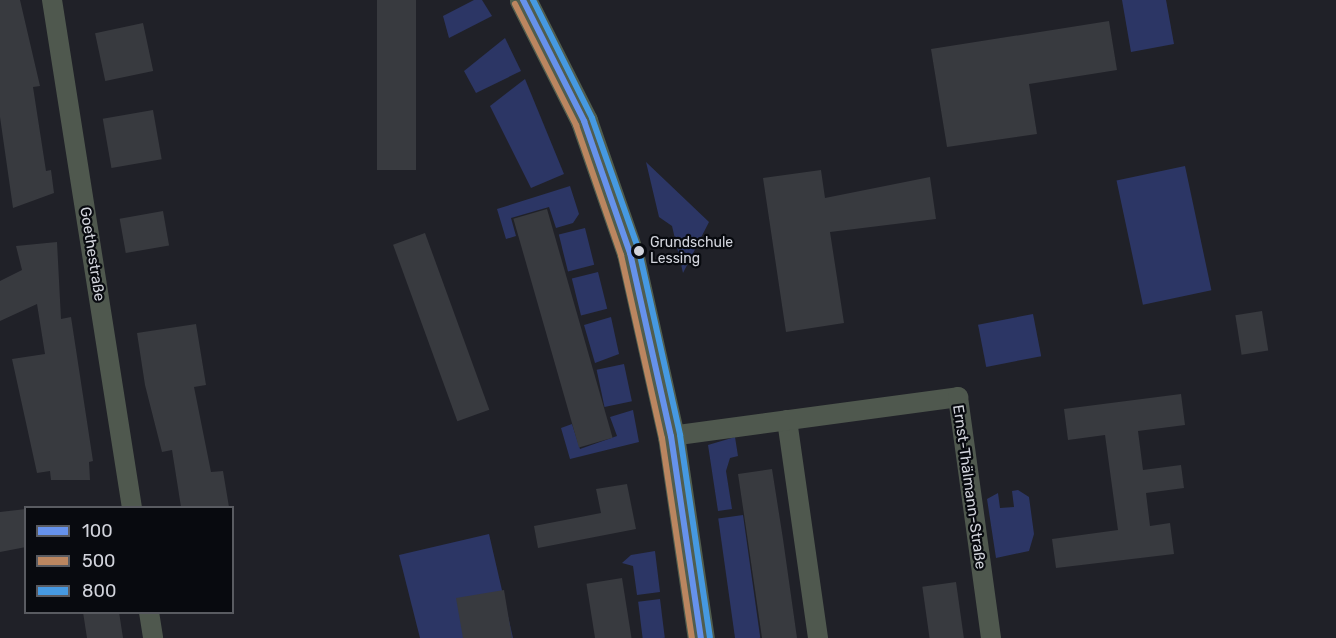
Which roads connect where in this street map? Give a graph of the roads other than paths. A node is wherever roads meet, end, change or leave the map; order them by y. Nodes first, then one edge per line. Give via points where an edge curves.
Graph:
1 (52, 0) edge
2 (523, 0) edge
3 (787, 420) junction
4 (671, 436) junction
5 (132, 506) edge
6 (149, 614) edge
7 (153, 638) edge
8 (701, 638) edge
9 (818, 638) edge
10 (991, 638) edge

1 - 5 street, Goethestraße
2 - 4 main road via 562,74 608,183 646,319
3 - 4 street, Ernst-Thälmann-Straße
3 - 9 street
3 - 10 street, Ernst-Thälmann-Straße via 958,397
4 - 8 main road
6 - 7 street

